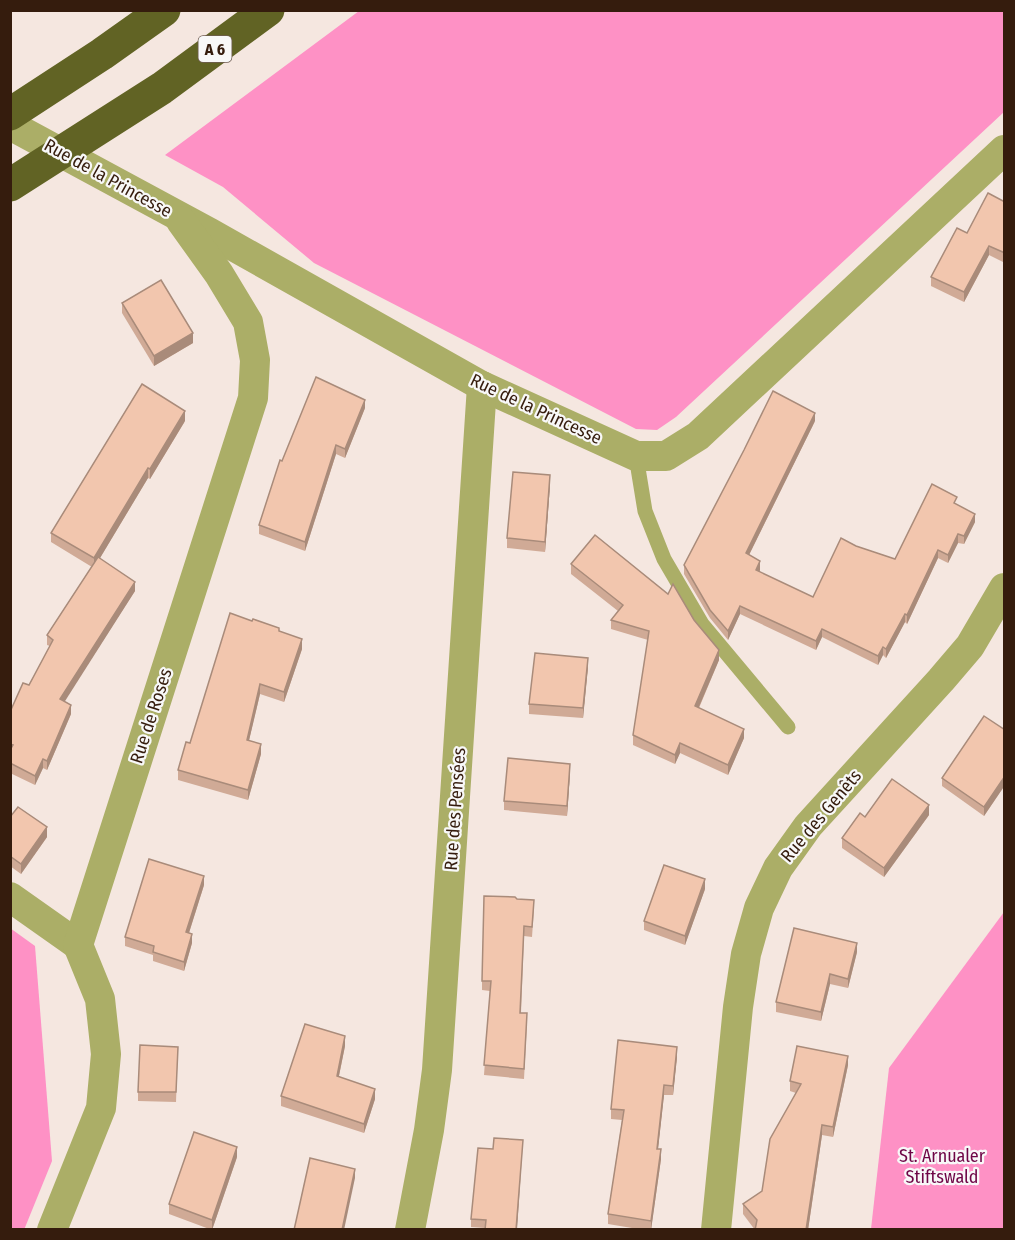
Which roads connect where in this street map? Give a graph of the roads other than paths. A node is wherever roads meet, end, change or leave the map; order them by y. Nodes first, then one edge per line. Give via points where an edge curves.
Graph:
1 (164, 10) edge
2 (268, 10) edge
3 (12, 117) edge
4 (1005, 150) edge
5 (10, 185) edge
6 (177, 215) junction
7 (482, 386) junction
8 (636, 456) junction
9 (1005, 588) edge
10 (788, 727) dead end
11 (10, 897) edge
12 (78, 945) junction
13 (52, 1230) edge
14 (410, 1230) edge
15 (716, 1230) edge

1 - 3 highway
2 - 5 highway, A 6 via 162,88
3 - 6 street, Rue de la Princesse
4 - 8 street, Rue de la Princesse via 698,436 666,456
6 - 7 street, Rue de la Princesse
6 - 12 street, Rue de Roses via 248,322 255,360 253,398
7 - 8 street, Rue de la Princesse
7 - 14 street, Rue des Pensées via 437,1070
8 - 10 lane via 645,511 664,559 702,624
9 - 15 street, Rue des Genêts via 970,646 808,826 778,868 759,908 746,954 738,1007
11 - 12 street
12 - 13 street via 100,999 106,1054 104,1086 101,1108

